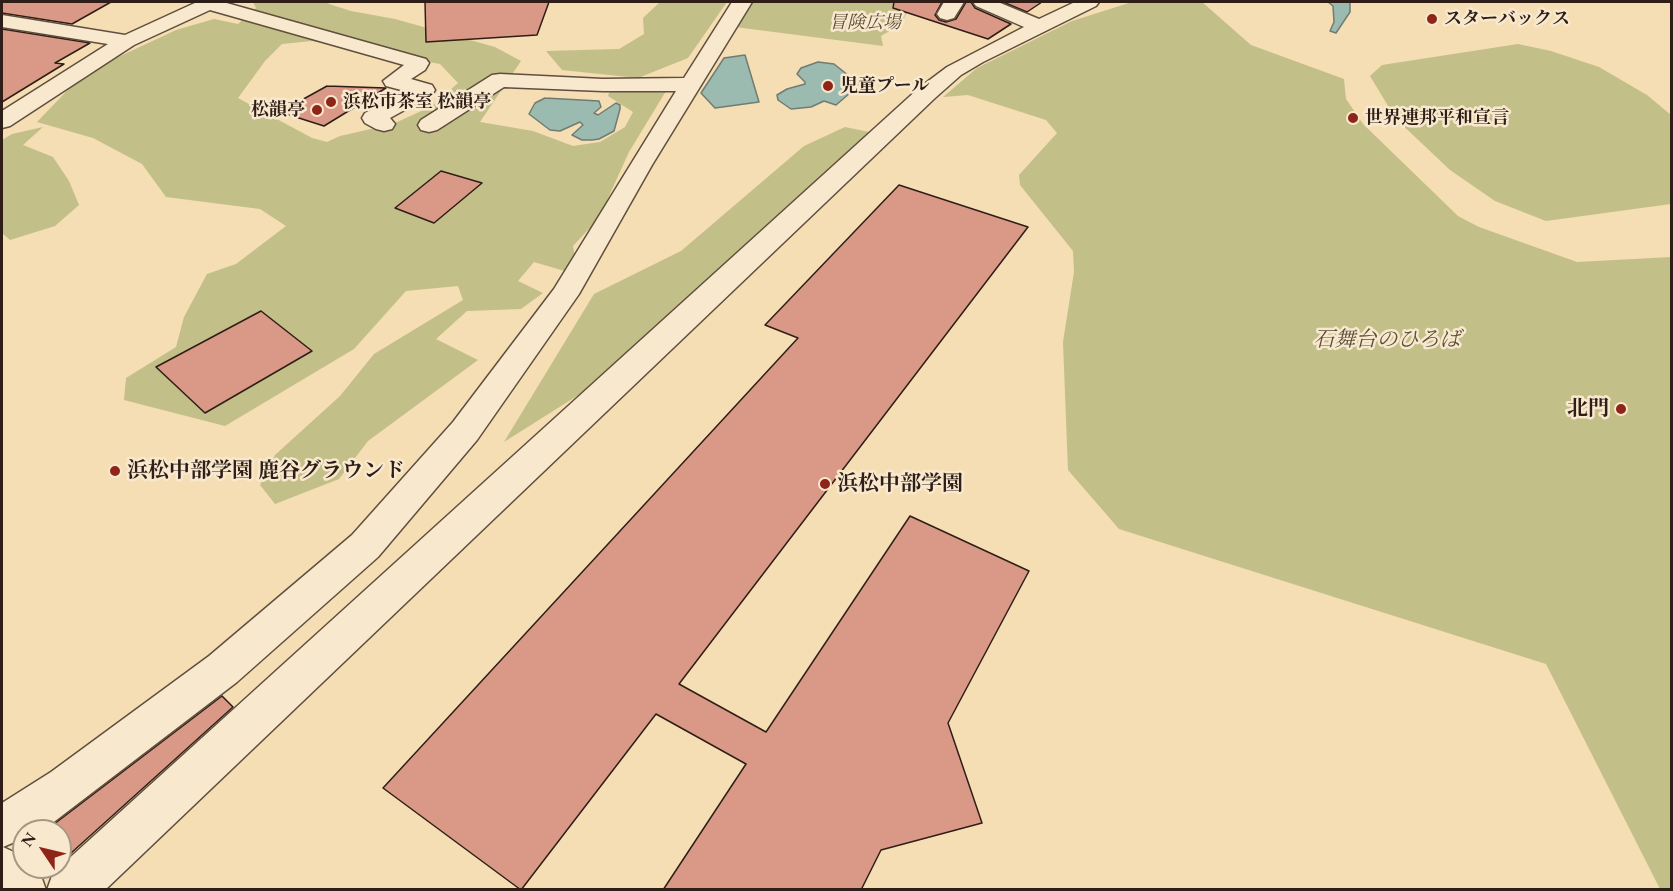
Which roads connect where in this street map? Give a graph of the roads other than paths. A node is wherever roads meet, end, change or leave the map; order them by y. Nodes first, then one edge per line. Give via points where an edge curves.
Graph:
1 (209, 2) edge
2 (742, 2) edge
3 (983, 2) edge
4 (1089, 2) edge
5 (2, 21) edge
6 (1039, 26) junction
7 (127, 40) junction
8 (690, 84) junction
9 (2, 121) edge
10 (384, 123) dead end
11 (429, 125) dead end
12 (2, 825) edge
13 (2, 870) edge
14 (23, 890) edge
15 (70, 890) edge

1 - 7 street
1 - 10 street via 419,63 394,81 424,90 374,118
2 - 8 street
3 - 6 street
4 - 6 street
5 - 7 street
6 - 15 street via 968,62 927,93
7 - 9 street
8 - 11 street via 603,86 500,80
8 - 12 street via 565,294 465,430 365,546 222,669 66,787
13 - 14 street

